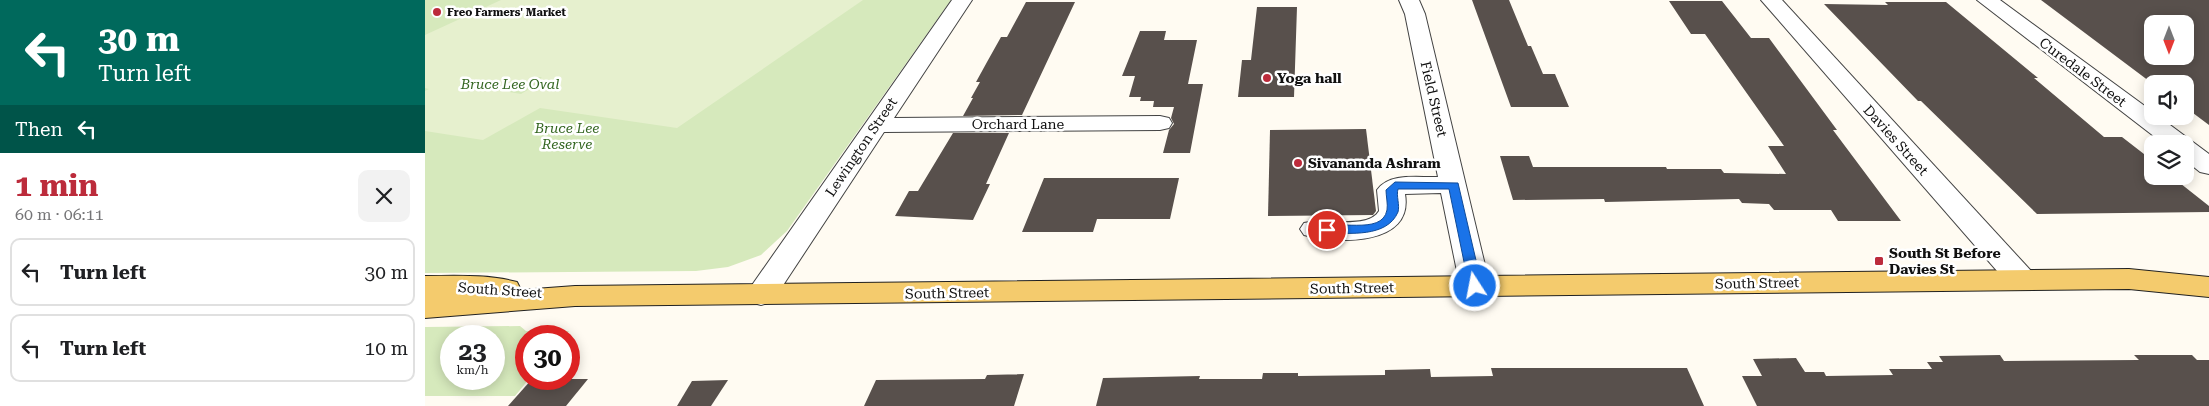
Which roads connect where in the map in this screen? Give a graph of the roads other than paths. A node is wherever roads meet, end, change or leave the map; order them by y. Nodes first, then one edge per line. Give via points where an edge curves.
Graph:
1 (962, 0) edge
2 (1409, 0) edge
3 (1771, 0) edge
4 (1987, 0) edge
5 (1160, 123) dead end
6 (876, 124) junction
7 (2167, 135) edge
8 (2194, 155) edge
9 (2209, 166) edge
10 (1454, 185) junction
11 (1314, 229) dead end
12 (2209, 268) edge
13 (2129, 279) junction
14 (2022, 280) junction
15 (425, 286) edge
16 (1475, 286) junction
17 (2209, 287) edge
18 (761, 295) junction
19 (575, 296) junction
20 (425, 307) edge

1 - 6 street, Lewington Street
2 - 10 street, Field Street via 1415,14
3 - 14 street, Davies Street
4 - 7 street, Curedale Street
5 - 6 street, Orchard Lane
6 - 18 street, Lewington Street
8 - 9 street
10 - 11 street via 1395,186 1391,190 1393,211 1385,222 1367,229
10 - 16 street, Field Street
12 - 13 main road, South Street
13 - 14 main road, South Street
13 - 17 main road, South Street
14 - 16 main road, South Street
15 - 19 main road, South Street via 477,286
16 - 18 main road, South Street
18 - 19 main road, South Street
19 - 20 main road, South Street

